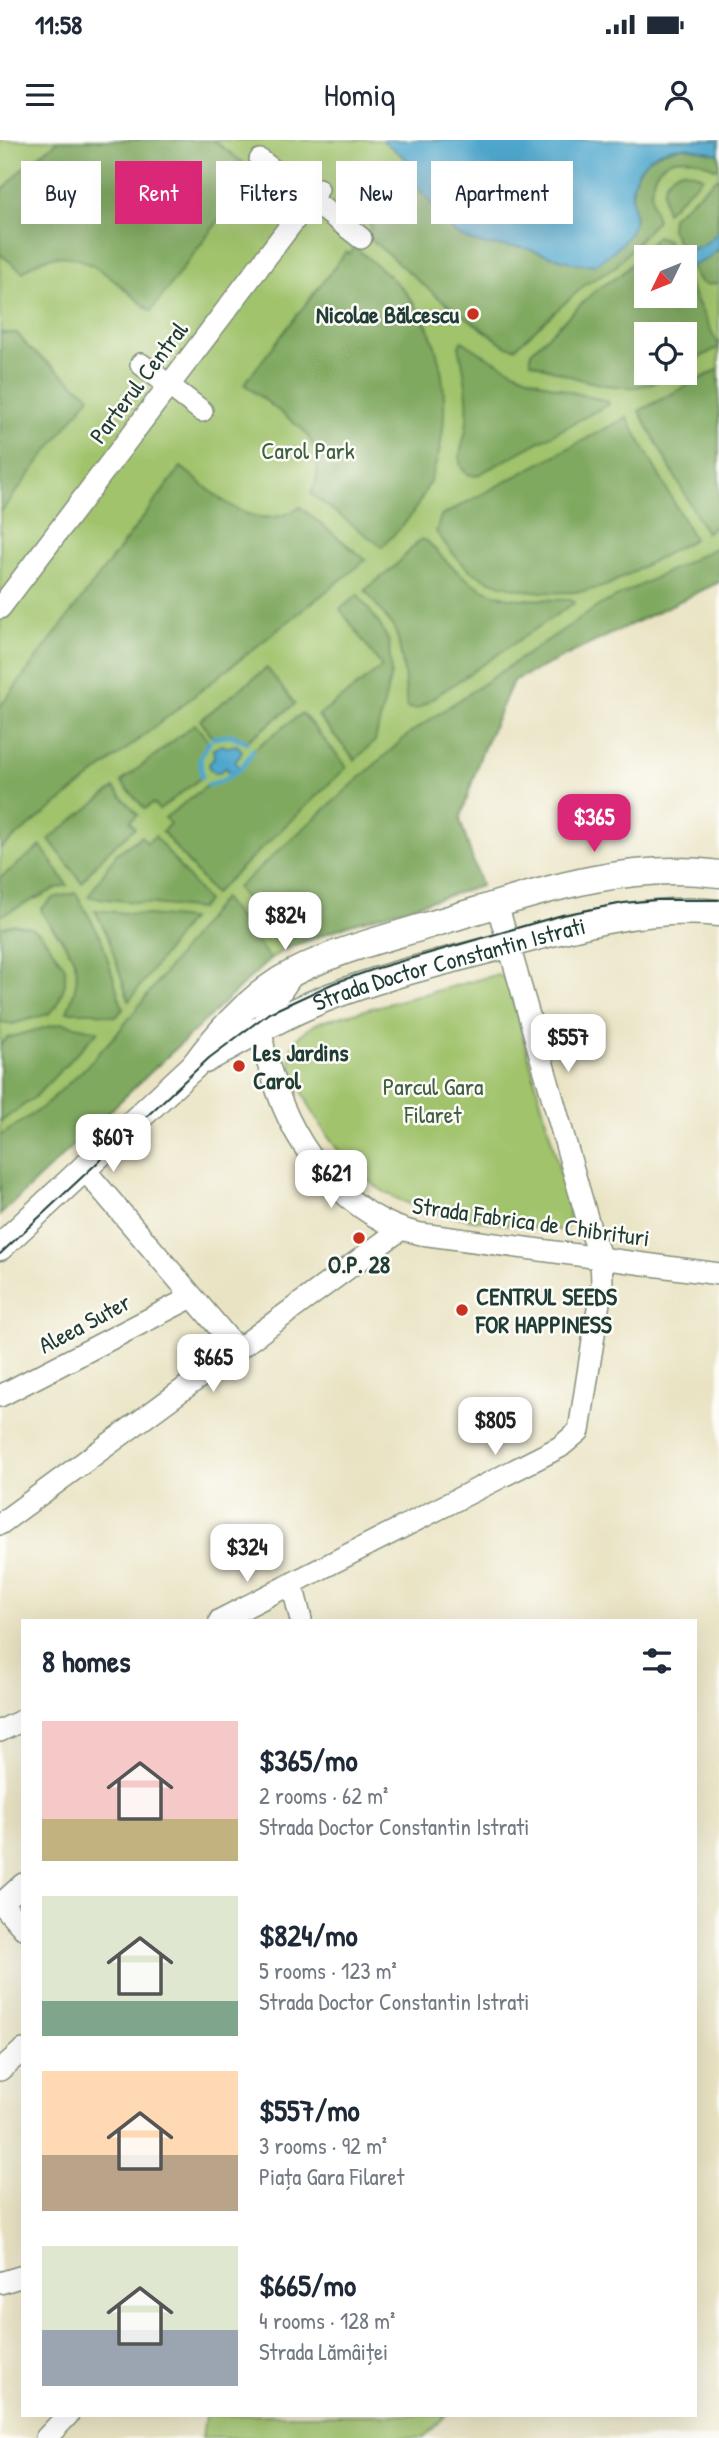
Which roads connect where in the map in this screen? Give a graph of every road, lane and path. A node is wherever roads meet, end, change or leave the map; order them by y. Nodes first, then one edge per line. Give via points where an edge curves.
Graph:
1 (322, 201) edge
2 (291, 224) edge
3 (361, 238) dead end
4 (141, 364) dead end
5 (169, 386) junction
6 (202, 411) dead end
7 (0, 608) edge
8 (719, 874) edge
9 (497, 904) junction
10 (719, 913) edge
11 (509, 944) junction
12 (293, 974) junction
13 (263, 1028) junction
14 (194, 1066) junction
15 (84, 1168) junction
16 (400, 1230) junction
17 (0, 1247) edge
18 (601, 1258) junction
19 (719, 1274) edge
20 (192, 1297) junction
21 (238, 1350) junction
22 (0, 1396) edge
23 (0, 1524) edge
24 (292, 1584) junction
25 (222, 1619) edge
26 (301, 1619) edge
27 (21, 1721) edge
28 (0, 1731) edge
29 (21, 1886) edge
30 (1, 1903) edge
31 (21, 1926) edge
32 (21, 2052) edge
33 (0, 2070) edge
34 (21, 2277) edge
35 (0, 2283) edge
36 (66, 2417) edge
37 (46, 2438) edge

1 - 3 street
2 - 5 street, Parterul Central
4 - 5 street
5 - 6 street
5 - 7 street, Parterul Central
8 - 9 main road, Strada Doctor Constantin Istrati via 682,870 615,874
9 - 11 street
9 - 12 main road, Strada Doctor Constantin Istrati via 364,945
10 - 11 main road, Strada Doctor Constantin Istrati via 633,915
11 - 13 main road, Strada Doctor Constantin Istrati via 352,989
11 - 18 street
12 - 13 street
12 - 14 main road, Strada Doctor Constantin Istrati via 241,1012
13 - 14 main road, Strada Doctor Constantin Istrati
13 - 16 street, Strada Fabrica de Chibrituri via 275,1086 306,1147 356,1205
14 - 15 main road, Strada Doctor Constantin Istrati
15 - 17 main road, Strada Doctor Constantin Istrati
15 - 20 street
16 - 18 street, Strada Fabrica de Chibrituri
16 - 21 street
18 - 19 street, Strada Fabrica de Chibrituri
18 - 24 street via 602,1283 582,1425 576,1436
20 - 21 street
20 - 22 street, Aleea Suter
21 - 23 street
24 - 25 street
24 - 26 street
27 - 28 street
29 - 30 street
30 - 31 street
32 - 33 street
34 - 35 street
36 - 37 street

